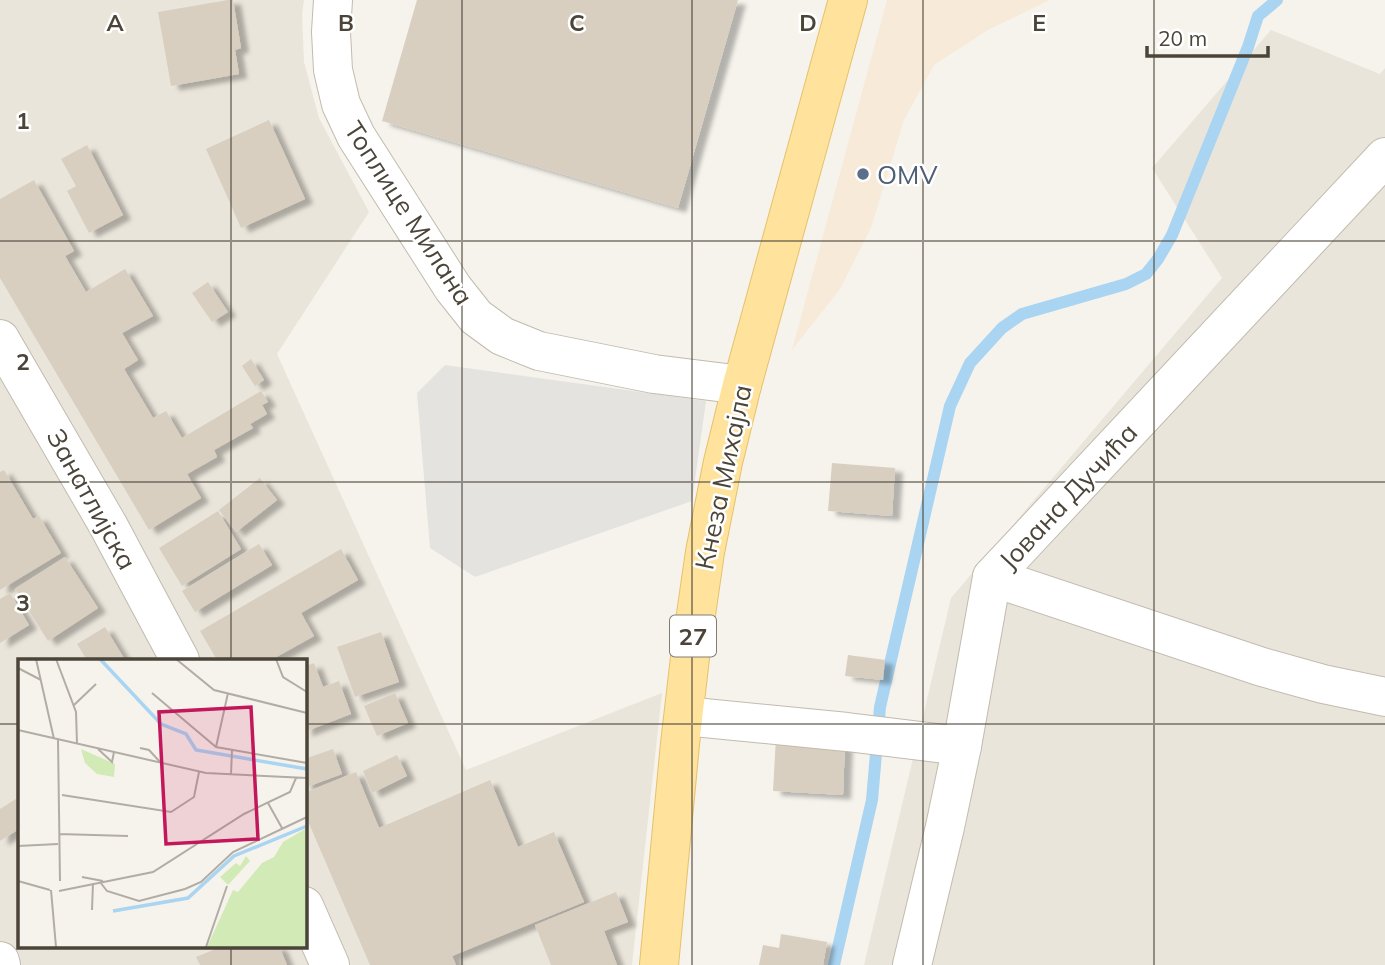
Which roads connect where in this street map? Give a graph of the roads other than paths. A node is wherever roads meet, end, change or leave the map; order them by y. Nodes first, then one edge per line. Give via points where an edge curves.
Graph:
1 (334, 0) edge
2 (848, 0) edge
3 (1385, 157) edge
4 (0, 339) edge
5 (742, 386) junction
6 (992, 577) junction
7 (179, 659) edge
8 (1385, 697) edge
9 (684, 716) junction
10 (962, 747) junction
11 (306, 911) edge
12 (330, 965) edge
13 (659, 965) edge
14 (912, 965) edge

1 - 5 street, Топлице Милана via 333,70 341,104 356,136 476,317 502,336 539,351
2 - 5 main road, Кнеза Михајла / 27
3 - 6 street, Јована Дучића
4 - 7 street, Занатлијска
5 - 9 main road, Кнеза Михајла / 27 via 705,552
6 - 8 street via 1262,667
6 - 10 street, Јована Дучића
9 - 10 street
9 - 13 main road, Кнеза Михајла / 27
10 - 14 street, Јована Дучића
11 - 12 street

